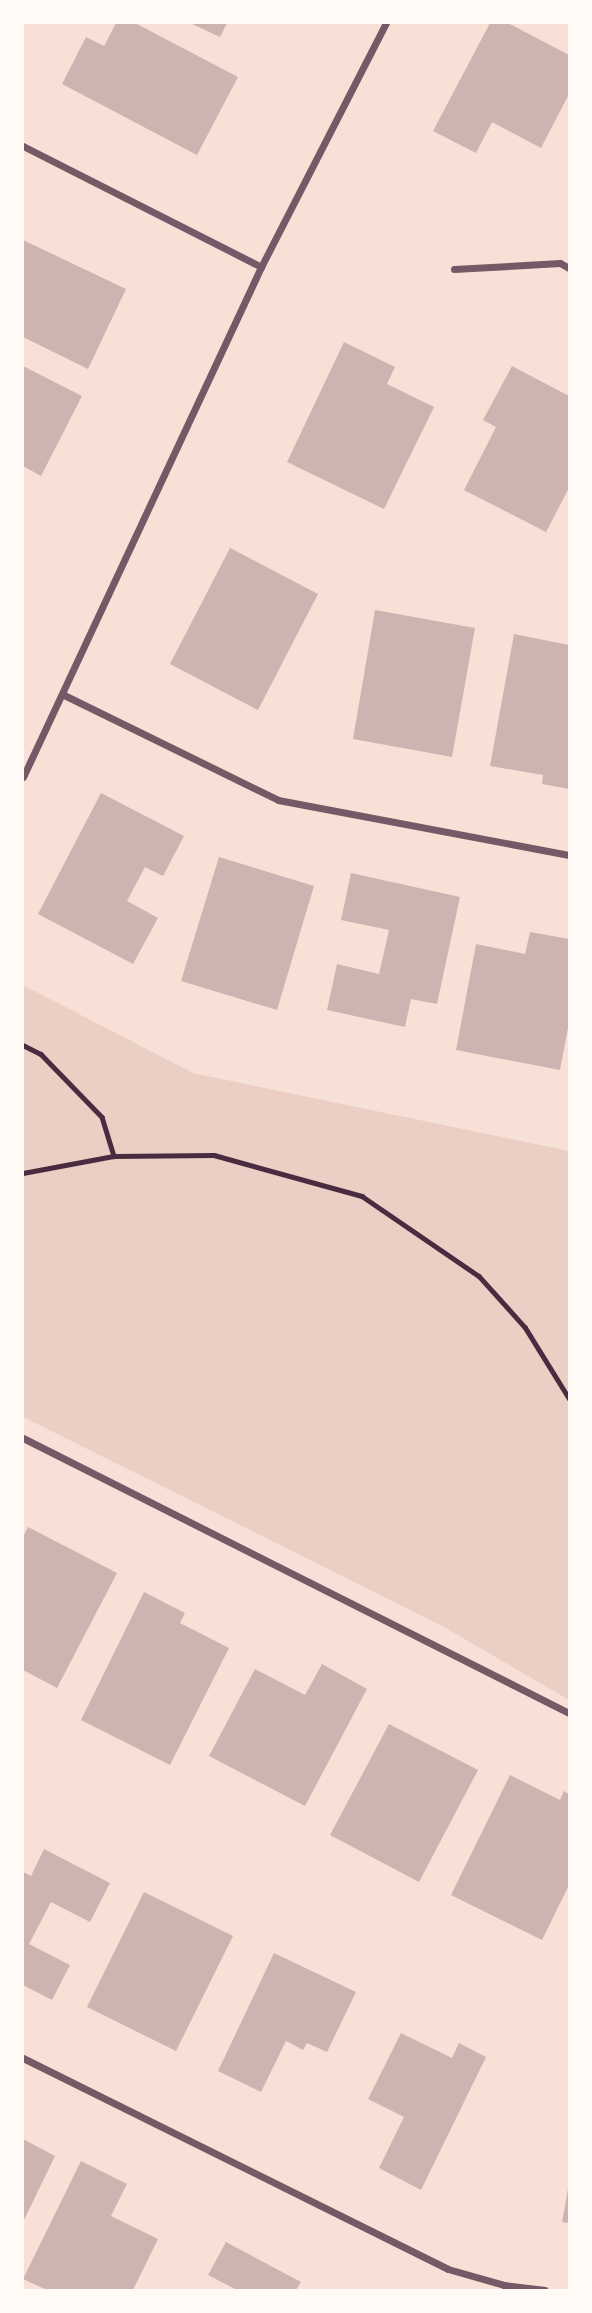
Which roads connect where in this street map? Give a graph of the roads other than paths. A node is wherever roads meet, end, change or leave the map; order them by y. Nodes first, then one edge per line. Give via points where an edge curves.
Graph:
1 (386, 23) edge
2 (23, 146) edge
3 (261, 267) junction
4 (569, 268) edge
5 (454, 269) dead end
6 (64, 695) junction
7 (23, 777) edge
8 (569, 855) edge
9 (23, 1438) edge
10 (569, 1713) edge
11 (23, 2058) edge
12 (545, 2290) edge

1 - 3 street
2 - 3 street
3 - 6 street
4 - 5 street via 560,263
6 - 7 street
6 - 8 street via 278,800
9 - 10 street
11 - 12 street via 423,2258 505,2285

